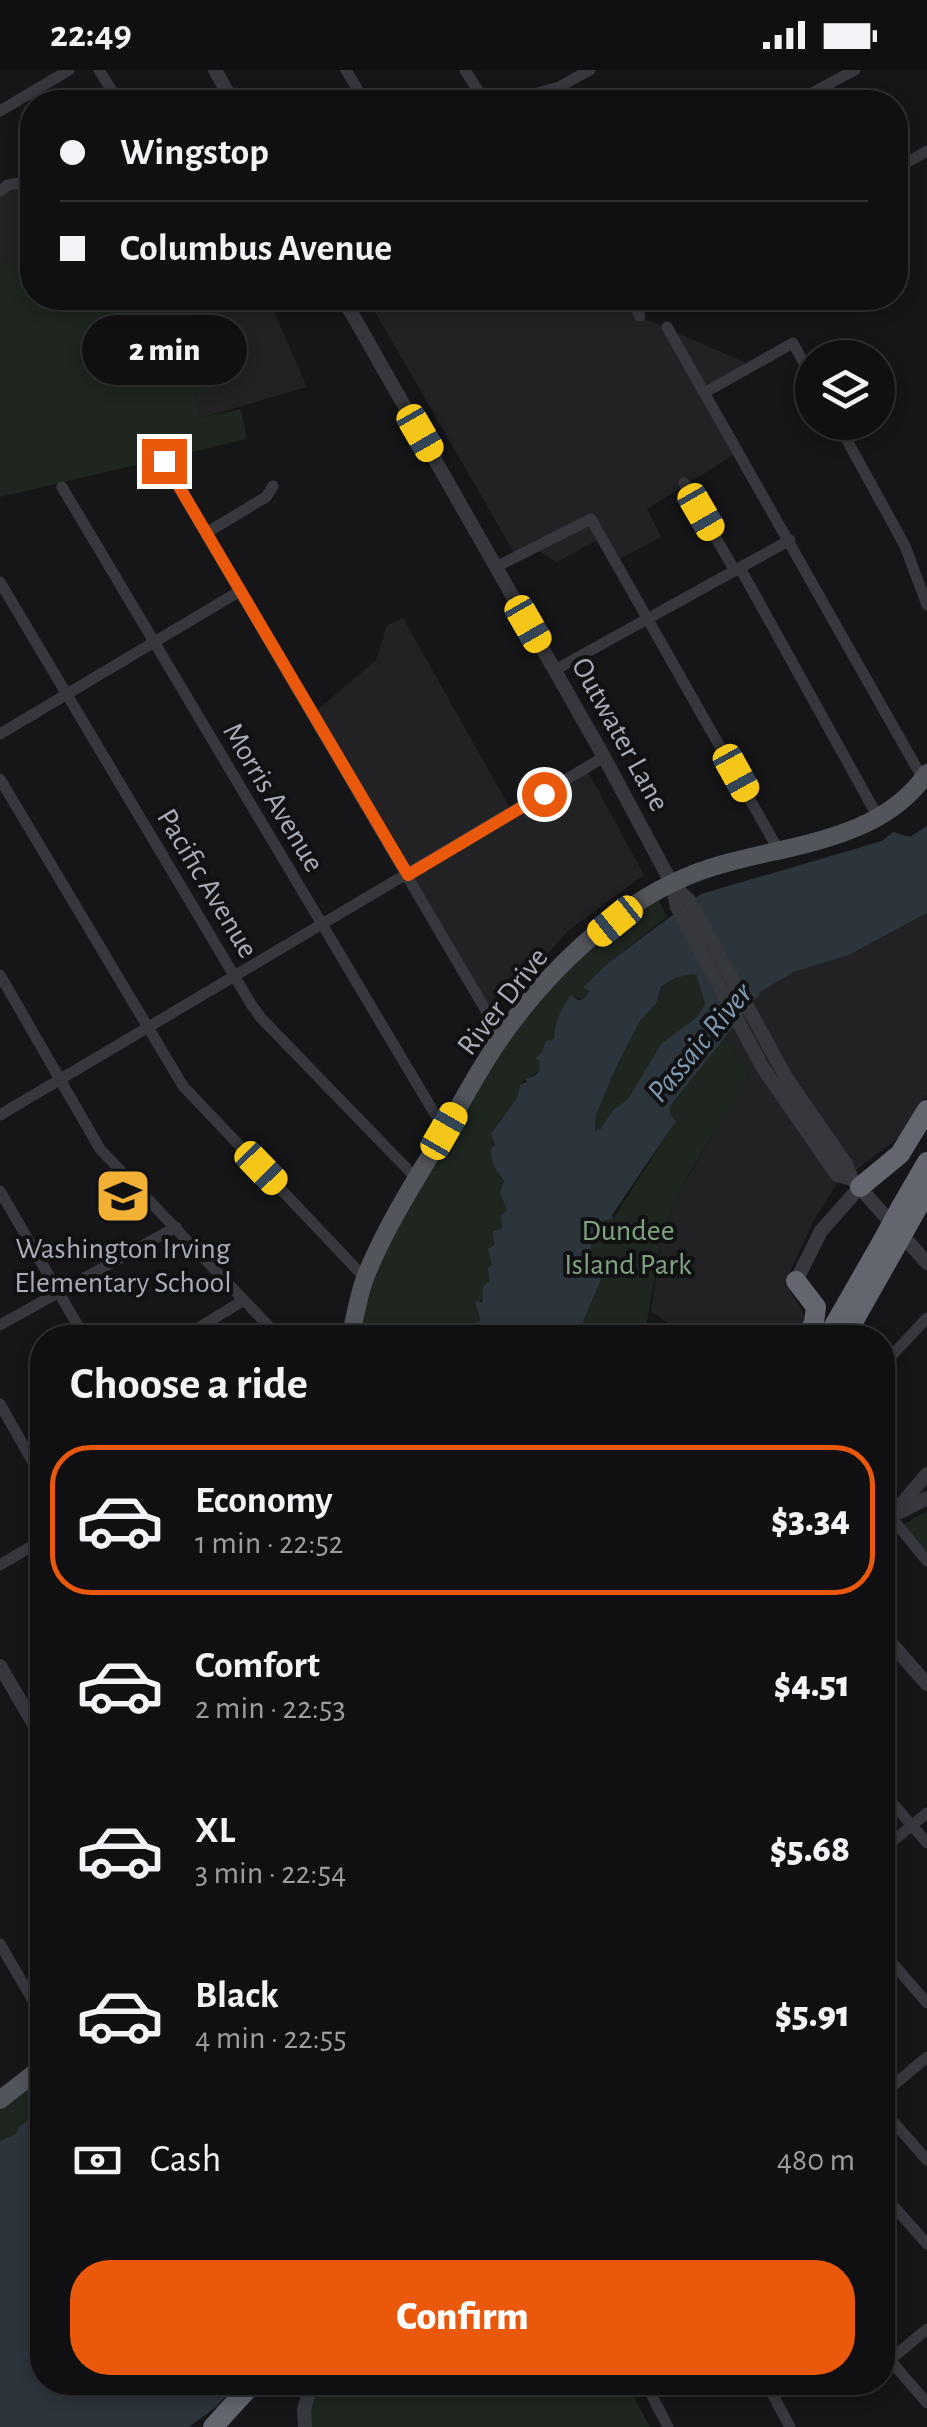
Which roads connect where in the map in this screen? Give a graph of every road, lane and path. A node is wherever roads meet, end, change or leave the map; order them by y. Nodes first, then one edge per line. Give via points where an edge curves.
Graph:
1 (69, 70) edge
2 (590, 70) edge
3 (855, 70) edge
4 (35, 90) edge
5 (548, 90) edge
6 (818, 90) edge
7 (350, 310) edge
8 (637, 310) edge
9 (640, 316) dead end
10 (667, 326) dead end
11 (795, 348) edge
12 (704, 393) junction
13 (847, 440) edge
14 (164, 461) dead end
15 (684, 483) dead end
16 (273, 486) dead end
17 (62, 487) dead end
18 (206, 534) junction
19 (790, 540) junction
20 (496, 567) junction
21 (738, 569) junction
22 (0, 582) edge
23 (240, 591) junction
24 (927, 605) edge
25 (649, 618) junction
26 (154, 642) junction
27 (555, 670) junction
28 (68, 694) junction
29 (0, 734) edge
30 (604, 757) junction
31 (925, 776) edge
32 (0, 780) edge
33 (880, 819) junction
34 (778, 849) junction
35 (408, 875) junction
36 (672, 884) junction
37 (321, 927) junction
38 (0, 975) edge
39 (235, 977) junction
40 (148, 1028) junction
41 (502, 1036) junction
42 (60, 1080) junction
43 (927, 1110) edge
44 (0, 1114) edge
45 (444, 1131) junction
46 (927, 1162) edge
47 (416, 1178) junction
48 (856, 1183) junction
49 (0, 1191) edge
50 (927, 1191) edge
51 (906, 1213) junction
52 (176, 1227) junction
53 (887, 1247) junction
54 (927, 1263) edge
55 (365, 1278) junction
56 (796, 1282) joint
57 (59, 1290) junction
58 (244, 1300) junction
59 (927, 1318) edge
60 (0, 1325) edge
61 (78, 1325) edge
62 (203, 1325) edge
63 (268, 1325) edge
64 (353, 1325) edge
65 (813, 1325) edge
66 (836, 1325) edge
67 (850, 1325) edge
68 (895, 1352) edge
69 (0, 1404) edge
70 (30, 1457) edge
71 (927, 1474) edge
72 (927, 1498) edge
73 (895, 1512) edge
74 (895, 1517) edge
75 (895, 1530) edge
76 (30, 1547) edge
77 (927, 1561) edge
78 (0, 1565) edge
79 (895, 1648) edge
80 (0, 1666) edge
81 (927, 1684) edge
82 (30, 1717) edge
83 (895, 1806) edge
84 (927, 1812) edge
85 (912, 1825) junction
86 (895, 1839) edge
87 (927, 1843) edge
88 (0, 1944) edge
89 (895, 1966) edge
90 (30, 1995) edge
91 (927, 2003) edge
92 (927, 2057) edge
93 (30, 2076) edge
94 (895, 2085) edge
95 (0, 2100) edge
96 (895, 2124) edge
97 (927, 2160) edge
98 (895, 2208) edge
99 (927, 2244) edge
100 (927, 2329) edge
101 (895, 2350) edge
102 (895, 2366) edge
103 (242, 2395) edge
104 (260, 2395) edge
105 (308, 2395) edge
106 (652, 2395) edge
107 (773, 2395) edge
108 (927, 2403) edge
109 (213, 2427) edge
110 (233, 2427) edge
111 (305, 2427) edge
112 (668, 2427) edge
113 (790, 2427) edge

1 - 4 street
2 - 5 street
3 - 6 street
7 - 20 street, Outwater Lane
8 - 9 street
10 - 12 street
11 - 12 street
12 - 19 street
13 - 24 street via 905,546
14 - 18 street
15 - 21 street
16 - 18 street
17 - 26 street, Morris Avenue
18 - 23 street
19 - 21 street
19 - 31 street
20 - 25 street via 591,519
20 - 27 street, Outwater Lane
21 - 25 street
21 - 33 street
22 - 28 street, Pacific Avenue
23 - 26 street
23 - 35 street
25 - 27 street
25 - 34 street
26 - 28 street
26 - 37 street, Morris Avenue
27 - 30 street, Outwater Lane
28 - 29 street
28 - 39 street, Pacific Avenue
30 - 35 street
30 - 36 street, Outwater Lane
31 - 33 main road, River Drive
32 - 40 street
33 - 34 main road, River Drive
34 - 36 main road, River Drive
35 - 37 street
35 - 41 street
36 - 41 main road, River Drive via 571,958
36 - 48 street, Outwater Lane via 760,1045 774,1085 838,1174
37 - 39 street
37 - 45 street, Morris Avenue
38 - 42 street
39 - 40 street
39 - 47 street, Pacific Avenue via 261,1018
40 - 42 street
40 - 55 street via 182,1086
41 - 45 main road, River Drive
42 - 44 street
42 - 52 street via 100,1149
43 - 48 highway via 900,1154
45 - 47 main road, River Drive
46 - 51 highway
47 - 55 main road, River Drive
48 - 54 street, Outwater Lane
48 - 56 street via 821,1231
49 - 57 street
50 - 51 highway
51 - 53 highway, bridge
52 - 57 street
52 - 58 street
53 - 66 highway
53 - 67 highway
55 - 64 main road, River Drive
56 - 65 highway via 816,1307
57 - 60 street
57 - 61 street
58 - 62 street
58 - 63 street
59 - 68 street
69 - 70 street
71 - 73 street
72 - 74 street
75 - 77 street
76 - 78 street
79 - 81 street
80 - 82 street
83 - 85 street
84 - 85 street
85 - 86 street
85 - 87 street
88 - 90 street
89 - 91 street
92 - 94 street
93 - 95 main road
96 - 97 street
98 - 99 street
100 - 101 street
102 - 108 street
103 - 109 highway
104 - 110 highway
105 - 111 street
106 - 112 street
107 - 113 street

